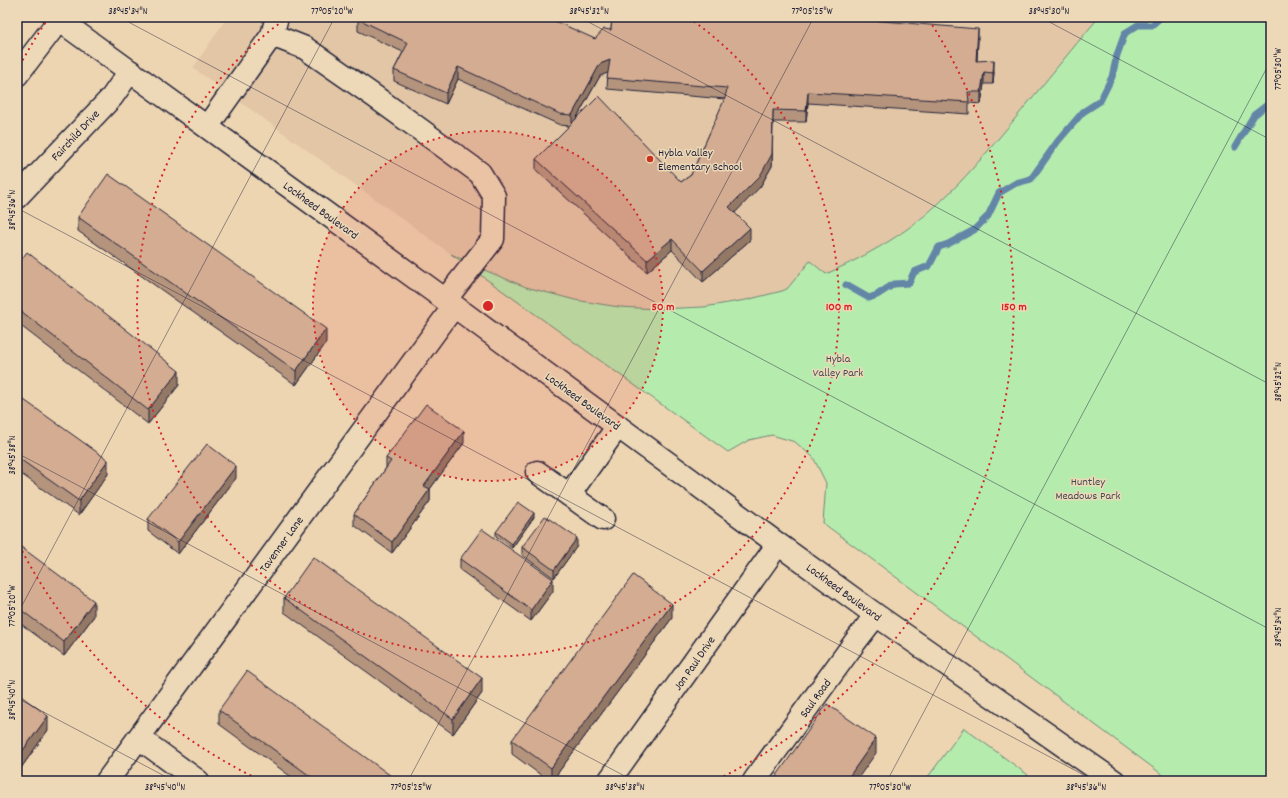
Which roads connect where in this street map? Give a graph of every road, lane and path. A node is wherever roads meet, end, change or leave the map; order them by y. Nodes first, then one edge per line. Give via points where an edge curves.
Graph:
1 (57, 19) edge
2 (274, 26) edge
3 (130, 71) junction
4 (17, 75) edge
5 (208, 127) junction
6 (17, 197) edge
7 (450, 303) junction
8 (618, 426) junction
9 (537, 472) dead end
10 (569, 495) junction
11 (603, 519) dead end
12 (778, 544) junction
13 (876, 615) junction
14 (139, 738) junction
15 (107, 781) edge
16 (198, 781) edge
17 (609, 781) edge
18 (754, 781) edge
19 (1114, 781) edge

1 - 3 street, Lockheed Boulevard
1 - 4 street
2 - 5 street
2 - 7 street, Tavenner Lane via 480,173 494,196 493,238
3 - 5 street, Lockheed Boulevard
3 - 6 street, Fairchild Drive via 112,97
5 - 7 street, Lockheed Boulevard
7 - 8 street, Lockheed Boulevard
7 - 14 street, Tavenner Lane
8 - 10 street
8 - 12 street, Lockheed Boulevard
9 - 10 street
10 - 11 street
12 - 13 street, Lockheed Boulevard
12 - 17 street, Jon Paul Drive
13 - 18 street, Saul Road
13 - 19 street, Lockheed Boulevard
14 - 15 street, Tavenner Lane
14 - 16 street

